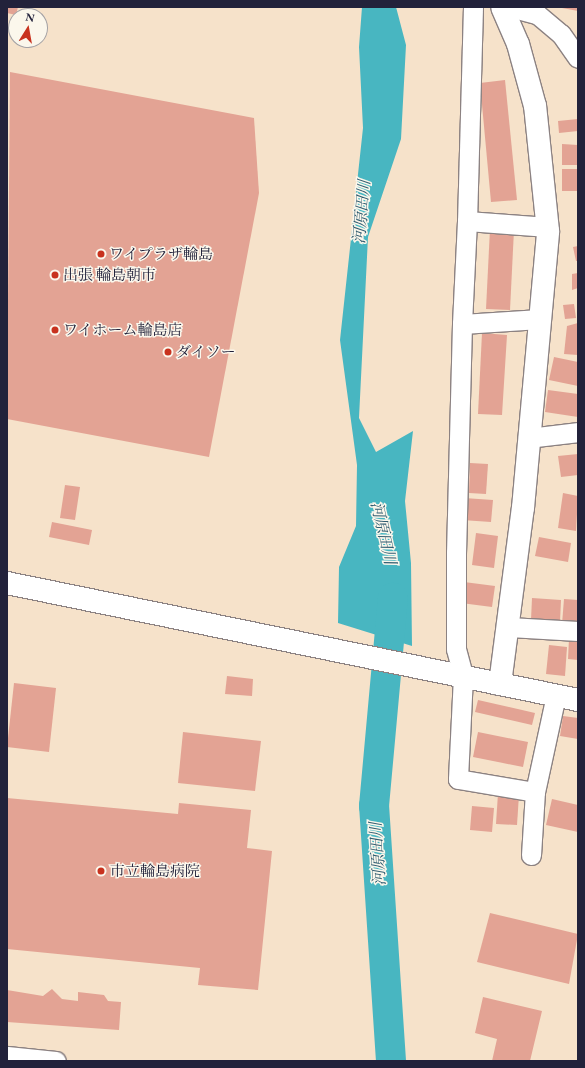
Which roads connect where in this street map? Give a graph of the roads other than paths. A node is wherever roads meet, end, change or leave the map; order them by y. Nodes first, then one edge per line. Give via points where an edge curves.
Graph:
1 (473, 7) edge
2 (502, 7) edge
3 (510, 7) edge
4 (537, 10) edge
5 (578, 58) edge
6 (467, 221) junction
7 (548, 227) junction
8 (540, 319) junction
9 (462, 324) junction
10 (578, 432) edge
11 (528, 438) junction
12 (7, 583) edge
13 (509, 627) junction
14 (578, 631) edge
15 (462, 676) junction
16 (500, 684) junction
17 (556, 695) junction
18 (578, 700) edge
19 (535, 792) junction
20 (531, 855) dead end
21 (7, 1056) edge
22 (56, 1061) edge

1 - 6 street
2 - 7 street via 518,44 536,106
3 - 4 street
4 - 5 street via 561,34
6 - 7 street
6 - 9 street
7 - 8 street
8 - 9 street
8 - 11 street
9 - 15 street via 456,649
10 - 11 street
11 - 13 street
12 - 15 street
13 - 14 street
13 - 16 street
15 - 16 street
15 - 19 street via 458,779
16 - 17 street
17 - 18 street
17 - 19 street
19 - 20 street
21 - 22 street

